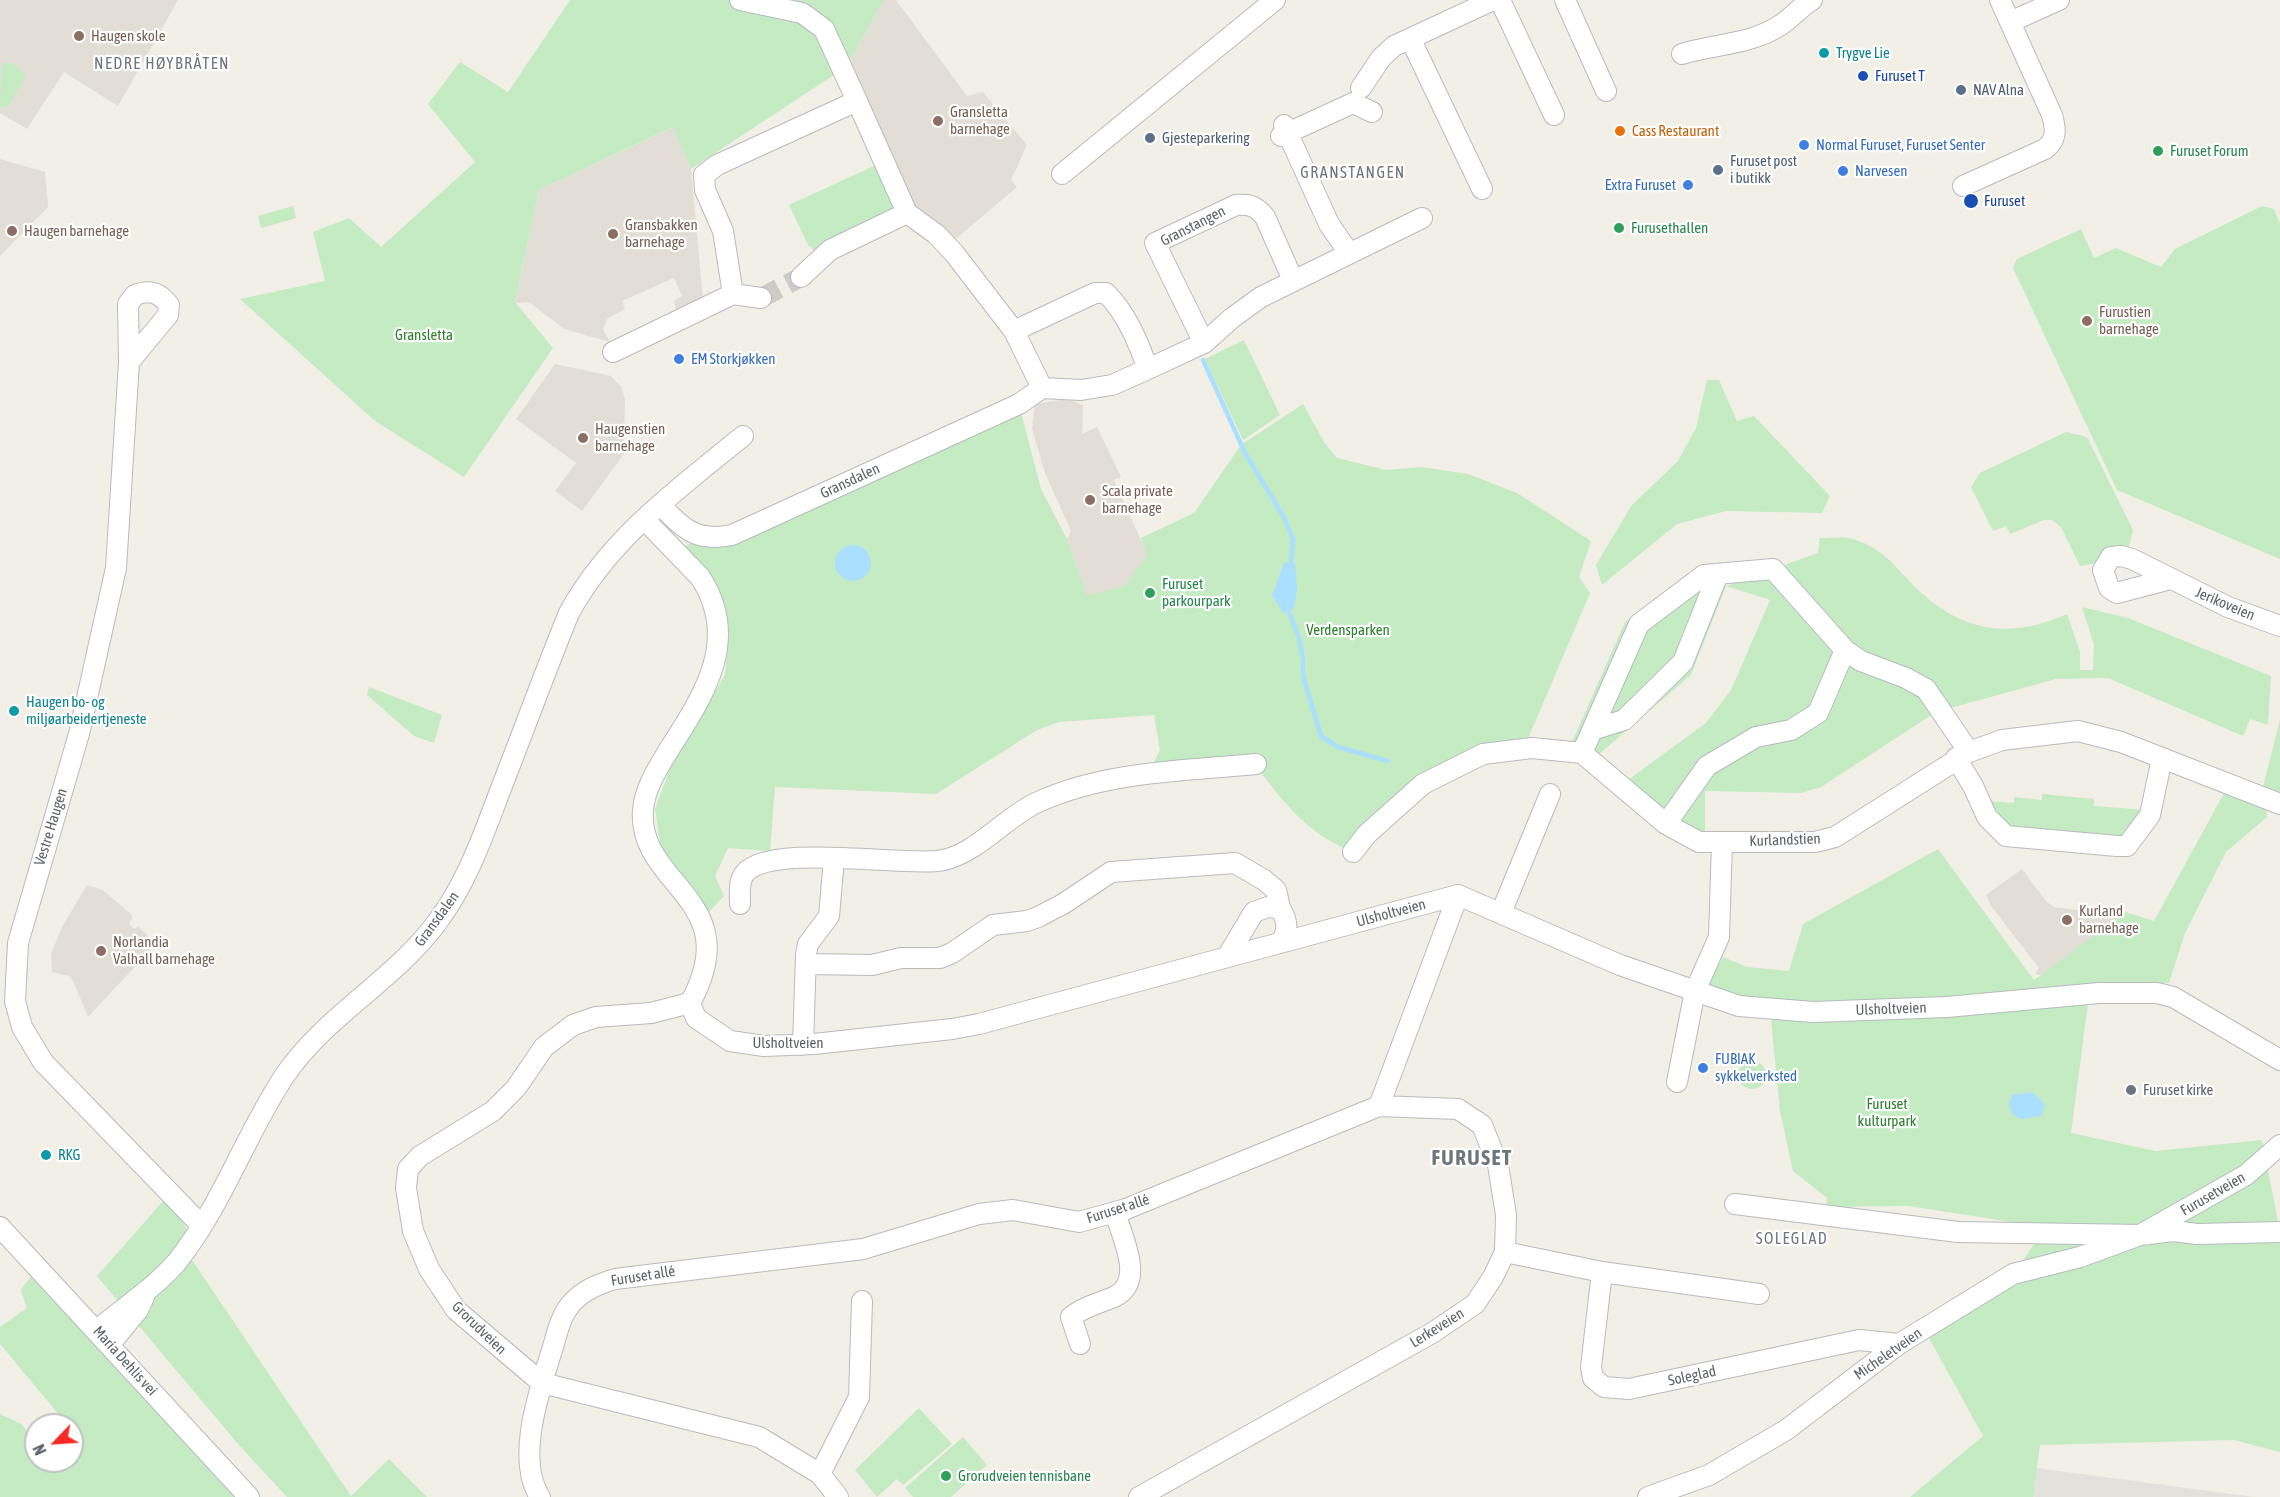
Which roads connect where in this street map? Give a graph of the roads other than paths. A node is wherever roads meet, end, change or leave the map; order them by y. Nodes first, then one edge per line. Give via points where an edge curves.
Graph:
1 (740, 0) edge
2 (1275, 0) edge
3 (1493, 0) edge
4 (1500, 0) edge
5 (1565, 0) edge
6 (1812, 0) edge
7 (2000, 0) edge
8 (2048, 2) edge
9 (2010, 22) junction
10 (1411, 40) junction
11 (1682, 54) dead end
12 (1361, 88) dead end
13 (1606, 91) dead end
14 (856, 101) junction
15 (1372, 112) dead end
16 (1554, 115) dead end
17 (1062, 174) dead end
18 (1963, 186) dead end
19 (1482, 189) dead end
20 (907, 213) junction
21 (1422, 218) dead end
22 (1349, 253) junction
23 (801, 278) tunnel mouth
24 (1293, 280) junction
25 (733, 294) junction
26 (761, 298) tunnel mouth
27 (1014, 331) junction
28 (1204, 344) junction
29 (613, 352) dead end
30 (129, 362) dead end
31 (1148, 369) junction
32 (1042, 388) junction
33 (743, 436) dead end
34 (661, 505) junction
35 (644, 519) junction
36 (1718, 574) junction
37 (2170, 579) dead end
38 (2280, 626) edge
39 (1845, 650) junction
40 (1592, 730) junction
41 (1582, 753) junction
42 (1962, 755) junction
43 (2162, 758) junction
44 (1256, 764) dead end
45 (1550, 794) dead end
46 (2280, 804) edge
47 (1666, 824) junction
48 (1722, 842) junction
49 (1353, 852) dead end
50 (834, 860) junction
51 (1458, 895) junction
52 (740, 904) dead end
53 (1280, 908) junction
54 (1502, 913) junction
55 (1280, 943) junction
56 (1227, 957) junction
57 (807, 964) junction
58 (1695, 991) junction
59 (690, 1003) junction
60 (803, 1045) junction
61 (2280, 1060) edge
62 (1677, 1082) dead end
63 (1379, 1106) junction
64 (2280, 1145) edge
65 (1736, 1204) dead end
66 (1115, 1212) junction
67 (201, 1225) junction
68 (0, 1227) edge
69 (2280, 1232) edge
70 (2140, 1235) junction
71 (1505, 1252) junction
72 (1602, 1272) junction
73 (146, 1292) junction
74 (1760, 1294) dead end
75 (862, 1301) dead end
76 (97, 1330) junction
77 (110, 1344) junction
78 (1080, 1344) dead end
79 (1899, 1344) junction
80 (542, 1383) junction
81 (820, 1474) junction
82 (249, 1497) edge
83 (540, 1497) edge
84 (838, 1497) edge
85 (1140, 1497) edge
86 (1648, 1497) edge

1 - 14 street via 802,13 824,29
2 - 17 street
3 - 10 street
4 - 16 street
5 - 13 street
6 - 11 street via 1779,26 1760,35 1720,48
7 - 9 street
8 - 9 street
9 - 18 street via 2052,116 2053,142
10 - 12 street via 1394,46 1381,58
10 - 19 street
14 - 20 street
14 - 25 street via 717,165 704,175 705,190 723,231
15 - 22 street via 1353,104 1326,108 1284,132 1326,225
20 - 23 street via 830,250
20 - 27 street via 936,234
21 - 22 street
22 - 24 street
24 - 28 street via 1261,297
24 - 28 street, Granstangen via 1265,217 1249,204 1236,205 1155,243
25 - 26 street
25 - 29 street
27 - 31 street via 1095,293 1106,293 1135,335
27 - 32 street
28 - 31 street
30 - 67 street, Vestre Haugen via 116,568 79,734 18,943 15,1001 22,1027 43,1062
31 - 32 street via 1112,385 1081,390
32 - 34 street, Gransdalen via 1019,404 732,535 710,539 690,532
33 - 34 street, Gransdalen
34 - 35 street, Gransdalen
35 - 59 street via 707,588 720,639 700,701 648,787 643,812 655,852 698,914 705,932 707,959
35 - 67 street, Gransdalen via 598,566 569,613 480,845 450,905 404,961 323,1032 292,1066
36 - 39 street via 1773,569
36 - 40 street via 1683,662 1624,720
36 - 40 street via 1704,575 1639,624
37 - 38 street, Jerikoveien
39 - 42 street via 1926,689
39 - 47 street via 1818,713 1791,730 1756,737 1707,766
40 - 41 street
41 - 47 street, Kurlandstien
41 - 49 street via 1532,748 1483,754 1423,784 1367,834
42 - 43 street, Kurlandstien via 2002,740 2078,731
42 - 43 street via 1987,817 2006,836 2117,846 2127,846 2150,815
42 - 48 street, Kurlandstien via 1835,837 1815,842
43 - 46 street, Kurlandstien
44 - 50 street via 1121,778 1058,794 939,861
45 - 54 street
47 - 48 street, Kurlandstien via 1699,842
48 - 58 street via 1719,937
50 - 52 street via 793,857 752,868 741,881
50 - 57 street via 829,916 808,944
51 - 54 street, Ulsholtveien
51 - 55 street, Ulsholtveien
51 - 63 street
53 - 55 street via 1287,919 1286,935
53 - 56 street via 1254,912
53 - 57 street via 1276,890 1234,863 1111,872 1038,917 993,925 940,958 901,958 872,965
54 - 58 street, Ulsholtveien via 1609,960
55 - 56 street, Ulsholtveien
56 - 60 street, Ulsholtveien via 979,1024
57 - 60 street
58 - 61 street, Ulsholtveien via 1739,1006 1813,1012 1947,1007 2099,993 2157,993 2173,997
58 - 62 street
59 - 60 street, Ulsholtveien via 696,1018 730,1041 764,1046
59 - 80 street, Grorudveien via 651,1013 596,1017 573,1025 544,1047 516,1088 493,1111 420,1156 408,1169 406,1188 413,1231 429,1269 456,1310
63 - 66 street, Furuset allé
63 - 71 street, Lerkeveien via 1458,1109 1482,1125 1498,1165 1506,1215
64 - 70 street, Furusetveien via 2246,1175
65 - 70 street, Micheletveien via 1958,1232
66 - 78 street via 1131,1267 1131,1281 1116,1296 1071,1317
66 - 80 street, Furuset allé via 1079,1222 1013,1210 979,1214 863,1249 615,1279 580,1295 565,1311
67 - 73 street, Gransdalen via 175,1263
68 - 76 street, Maria Dehlis vei
69 - 70 street, Micheletveien via 2173,1231
70 - 79 street, Micheletveien via 2080,1257 2013,1274
71 - 72 street
71 - 85 street, Lerkeveien via 1475,1304 1432,1333
72 - 74 street
72 - 79 street, Soleglad via 1591,1367 1593,1378 1604,1387 1629,1389 1859,1340
73 - 76 street, Gransdalen
73 - 77 street, Gransdalen via 138,1310
75 - 81 street via 859,1397
76 - 77 street, Maria Dehlis vei
77 - 82 street, Maria Dehlis vei
79 - 86 street, Micheletveien via 1786,1430 1708,1475
80 - 81 street, Grorudveien via 759,1437
80 - 83 street, Furuset allé via 532,1422 530,1458 534,1488
81 - 84 street, Grorudveien

